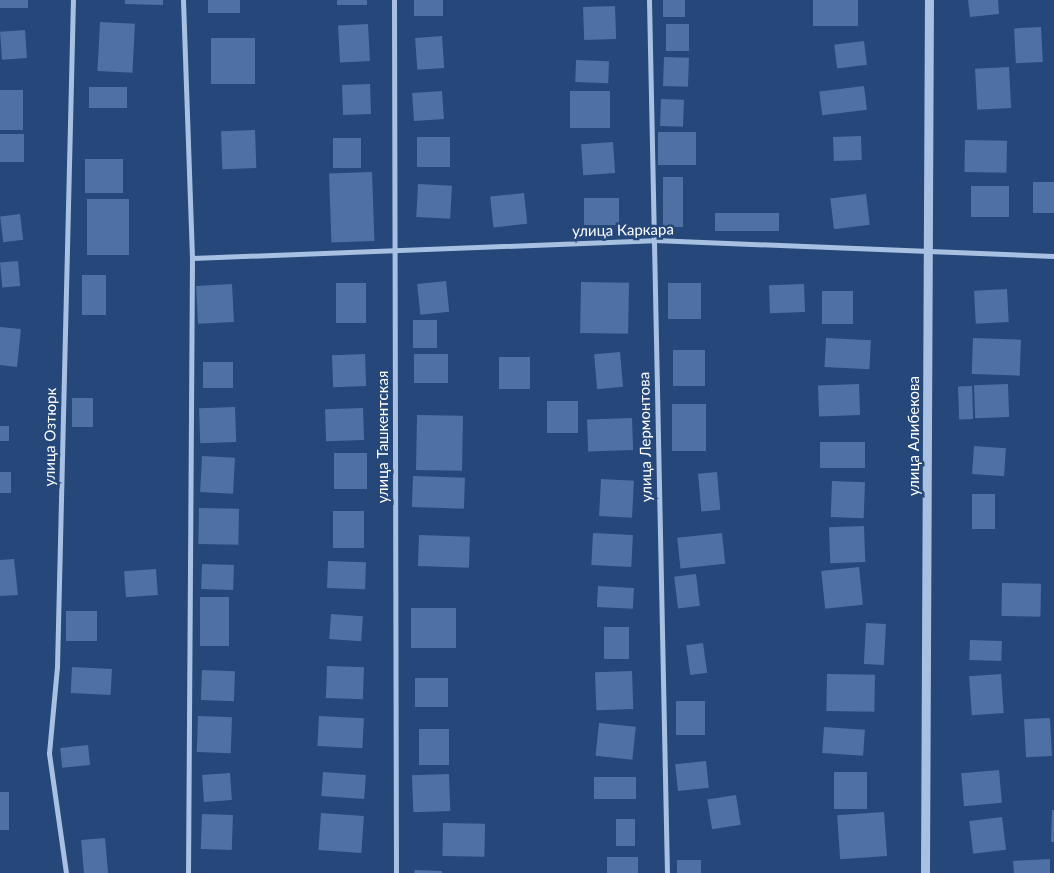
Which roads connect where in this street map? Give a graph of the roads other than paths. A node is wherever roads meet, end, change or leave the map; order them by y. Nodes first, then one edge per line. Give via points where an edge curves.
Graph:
1 (72, 0) edge
2 (183, 0) edge
3 (394, 0) edge
4 (650, 0) edge
5 (929, 0) edge
6 (654, 240) junction
7 (395, 250) junction
8 (929, 254) junction
9 (1054, 256) edge
10 (192, 258) junction
11 (66, 873) edge
12 (188, 873) edge
13 (396, 873) edge
14 (666, 873) edge
15 (925, 873) edge

1 - 11 street, улица Озтюрк via 57,667 49,753
2 - 10 street
3 - 7 street, улица Ташкентская
4 - 6 street, улица Лермонтова
5 - 8 street, улица Алибекова
6 - 7 street, улица Каркара
6 - 8 street, улица Каркара
6 - 14 street, улица Лермонтова
7 - 10 street, улица Каркара
7 - 13 street, улица Ташкентская
8 - 9 street, улица Каркара
8 - 15 street, улица Алибекова
10 - 12 street

